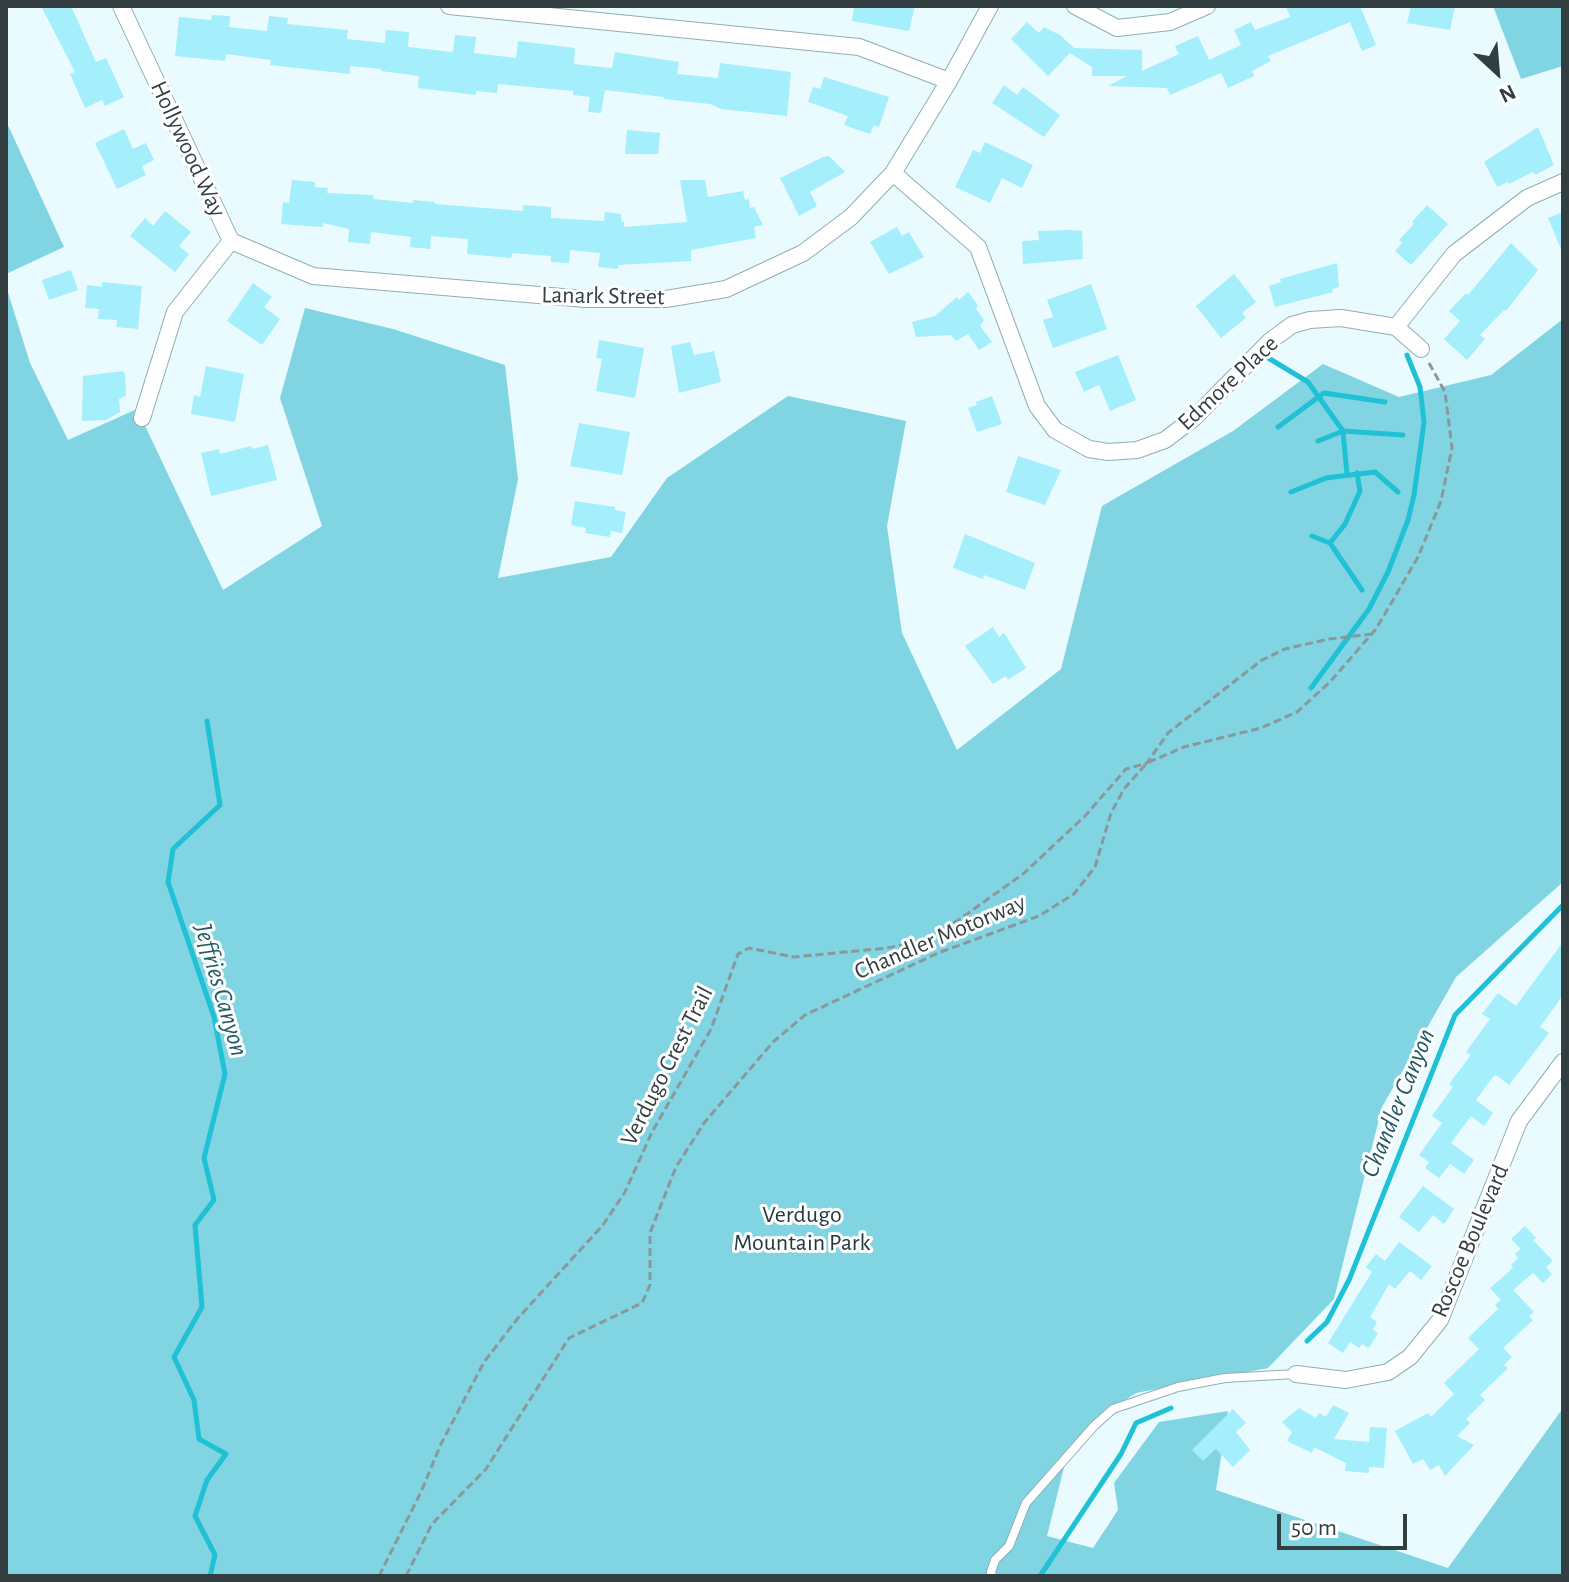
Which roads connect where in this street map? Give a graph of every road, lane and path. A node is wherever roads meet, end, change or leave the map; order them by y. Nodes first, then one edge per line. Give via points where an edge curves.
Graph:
1 (121, 6) edge
2 (449, 6) edge
3 (990, 6) edge
4 (1075, 6) edge
5 (1207, 6) edge
6 (949, 81) junction
7 (893, 173) junction
8 (1563, 182) edge
9 (231, 241) junction
10 (1396, 327) junction
11 (1421, 349) joint
12 (142, 418) dead end
13 (1372, 634) junction
14 (1147, 763) junction
15 (1563, 1062) edge
16 (1296, 1374) joint
17 (379, 1576) edge
18 (406, 1576) edge
19 (992, 1576) edge

1 - 9 street, Hollywood Way
2 - 6 street via 859,47
3 - 6 street, Lanark Street
4 - 5 street via 1117,28 1170,22
6 - 7 street, Lanark Street
7 - 9 street, Lanark Street via 851,217 803,253 726,289 666,299 586,299 313,276
7 - 10 street, Edmore Place via 978,247 1037,406 1055,430 1089,449 1137,450 1178,432 1292,325 1341,318
8 - 10 street via 1527,198 1454,254
9 - 12 street, Hollywood Way via 175,312
10 - 11 street
11 - 13 path, Chandler Motorway via 1445,392 1452,448 1441,501 1418,557
13 - 14 path, Chandler Motorway via 1297,712
13 - 14 path, Verdugo Crest Trail via 1285,649 1262,660 1168,733
14 - 17 path, Verdugo Crest Trail via 1126,769 1023,874 926,940 808,956 749,948 738,954 711,1029 652,1132 625,1192 603,1225 484,1362
14 - 18 path, Chandler Motorway via 1124,789 1095,867 1074,894 1039,916 938,953 805,1015 773,1042 704,1123 676,1167 650,1233 650,1285 642,1303 569,1338 486,1469 432,1524
15 - 16 street, Roscoe Boulevard via 1519,1121 1440,1320 1410,1357 1388,1372 1346,1380
16 - 19 lane via 1225,1378 1113,1409 1026,1503 1009,1546 995,1560

